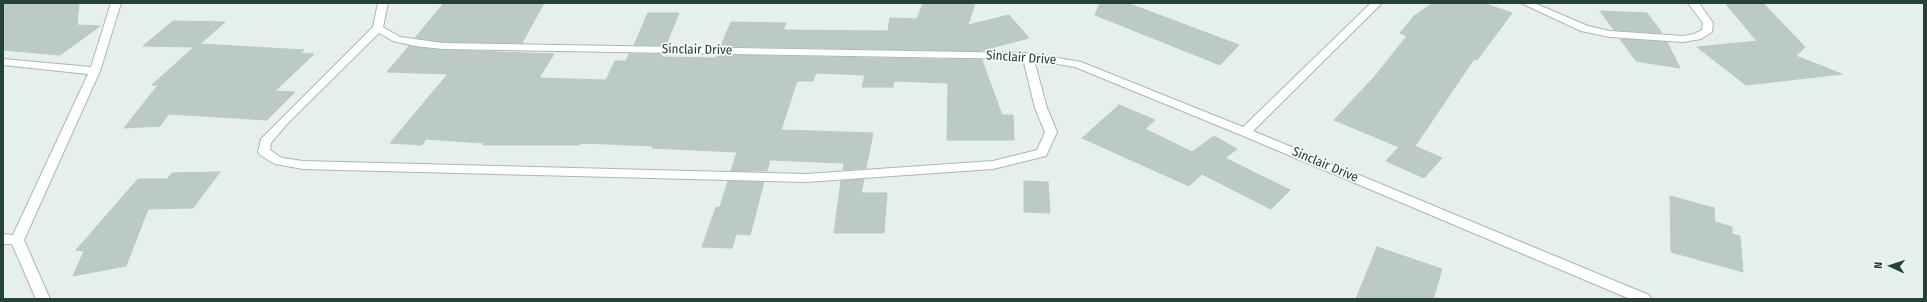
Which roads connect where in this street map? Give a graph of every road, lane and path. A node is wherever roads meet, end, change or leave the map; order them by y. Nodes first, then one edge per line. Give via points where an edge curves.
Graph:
1 (116, 3) edge
2 (383, 3) edge
3 (1377, 3) edge
4 (1526, 3) edge
5 (1693, 3) edge
6 (378, 28) junction
7 (1028, 56) junction
8 (3, 62) edge
9 (95, 71) junction
10 (1245, 132) junction
11 (3, 239) edge
12 (17, 240) junction
13 (43, 299) edge
14 (1644, 299) edge

1 - 9 street
2 - 6 street
3 - 10 street
4 - 5 street via 1585,29 1610,34 1683,39 1707,32 1708,23
6 - 7 street, Sinclair Drive via 397,39 415,44 443,46
6 - 7 street via 279,127 266,142 264,152 279,161 303,165 806,178 992,165 1042,153 1050,132
7 - 10 street, Sinclair Drive via 1077,64
8 - 9 street
9 - 12 street
10 - 14 street, Sinclair Drive
11 - 12 street
12 - 13 street

